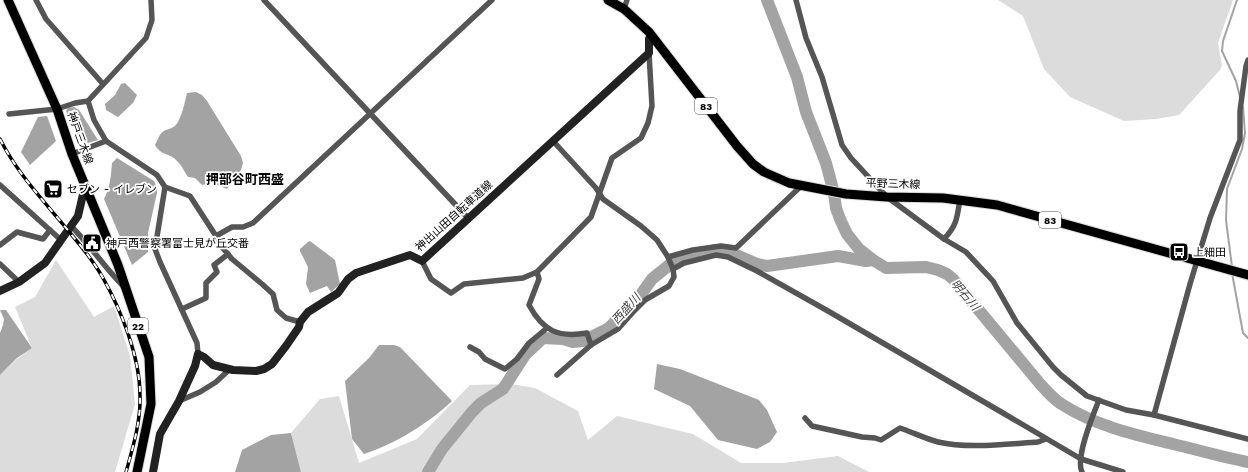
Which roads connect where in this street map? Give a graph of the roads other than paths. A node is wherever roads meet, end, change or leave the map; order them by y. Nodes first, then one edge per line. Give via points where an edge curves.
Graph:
1 (8, 0) edge
2 (36, 0) edge
3 (150, 0) edge
4 (264, 0) edge
5 (492, 0) edge
6 (608, 0) edge
7 (796, 0) edge
8 (625, 5) edge
9 (649, 36) junction
10 (649, 53) junction
11 (1248, 60) edge
12 (103, 84) junction
13 (88, 101) junction
14 (57, 109) junction
15 (370, 113) junction
16 (9, 114) dead end
17 (106, 141) junction
18 (553, 141) junction
19 (72, 154) junction
20 (0, 185) edge
21 (85, 186) junction
22 (801, 186) junction
23 (165, 187) junction
24 (599, 193) junction
25 (887, 197) junction
26 (960, 199) junction
27 (468, 218) junction
28 (71, 226) junction
29 (50, 230) junction
30 (216, 236) junction
31 (61, 240) junction
32 (944, 240) junction
33 (0, 245) edge
34 (228, 254) junction
35 (668, 257) junction
36 (422, 261) junction
37 (1197, 261) junction
38 (0, 264) edge
39 (673, 269) junction
40 (538, 272) junction
41 (1248, 274) edge
42 (19, 282) junction
43 (126, 289) junction
44 (0, 291) edge
45 (182, 309) junction
46 (300, 322) junction
47 (547, 328) junction
48 (591, 345) junction
49 (470, 347) dead end
50 (198, 354) junction
51 (230, 369) junction
52 (557, 375) dead end
53 (1098, 400) junction
54 (179, 401) junction
55 (1154, 415) junction
56 (805, 418) dead end
57 (1046, 439) junction
58 (1248, 439) edge
59 (1080, 459) junction
60 (137, 472) edge
61 (153, 472) edge
62 (1082, 472) edge
63 (1123, 472) edge

1 - 14 main road, 神戸三木線 / 22
2 - 12 street via 46,19
3 - 12 street via 152,20 146,38
4 - 15 street
5 - 15 street
6 - 8 main road, 平野三木線 / 83
7 - 25 street via 842,145
8 - 9 main road, 平野三木線 / 83
9 - 10 main road
9 - 22 main road, 平野三木線 / 83 via 753,164 764,172
10 - 18 main road, 神出山田自転車道線
10 - 24 street via 652,106 648,123 641,138 612,158
11 - 37 street via 1240,111 1240,140 1210,218
12 - 13 street
13 - 14 street
13 - 17 street via 94,120
14 - 16 street
14 - 19 main road, 神戸三木線 / 22
15 - 27 street
15 - 30 street via 253,223 232,228
17 - 19 street
17 - 23 street via 157,175
18 - 24 street
18 - 27 main road, 神出山田自転車道線
19 - 21 main road, 神戸三木線 / 22
20 - 29 street
21 - 28 main road via 78,216
21 - 43 main road, 神戸三木線 / 22
22 - 25 main road, 平野三木線 / 83 via 846,194
22 - 35 street via 736,248 721,246
23 - 30 street via 190,196
23 - 45 street via 155,249
24 - 35 street via 603,199 657,240
24 - 40 street via 591,217
25 - 26 main road, 平野三木線 / 83
25 - 32 street
26 - 32 street via 956,221
26 - 37 main road, 平野三木線 / 83 via 997,205
27 - 36 main road, 神出山田自転車道線
28 - 31 main road
28 - 43 street
29 - 31 street
29 - 33 street via 43,239 17,232
30 - 34 street
31 - 42 main road via 45,263
32 - 53 street via 966,252 993,281 1017,324 1053,368 1087,396
34 - 45 street via 214,265 217,272 206,284 206,298
34 - 46 street via 273,294 277,310 286,318
35 - 39 street
36 - 40 street via 431,279 451,293 464,284 523,278
36 - 46 main road, 神出山田自転車道線 via 410,254 356,273 338,293 308,312
37 - 41 main road, 平野三木線 / 83
37 - 55 street
38 - 42 street
39 - 48 street via 674,277 669,286 645,300 618,329
39 - 57 street via 684,263 716,255 728,257 828,311
40 - 47 street via 539,279 529,305
42 - 44 main road
43 - 60 main road, 神戸三木線 / 22 via 149,357 151,404
45 - 50 street via 197,343
46 - 51 main road, 神出山田自転車道線 via 272,364 256,372
47 - 48 street via 556,333 587,333
47 - 49 street via 505,369
48 - 52 street
50 - 51 main road, 神出山田自転車道線 via 213,365
50 - 54 main road
51 - 54 street via 216,382
53 - 55 street via 1126,410
53 - 59 street
54 - 61 main road via 160,434
55 - 58 street
56 - 57 street via 812,426 881,440 900,428 937,442 975,446 1038,442
57 - 59 street
59 - 62 street via 1079,467
59 - 63 street

